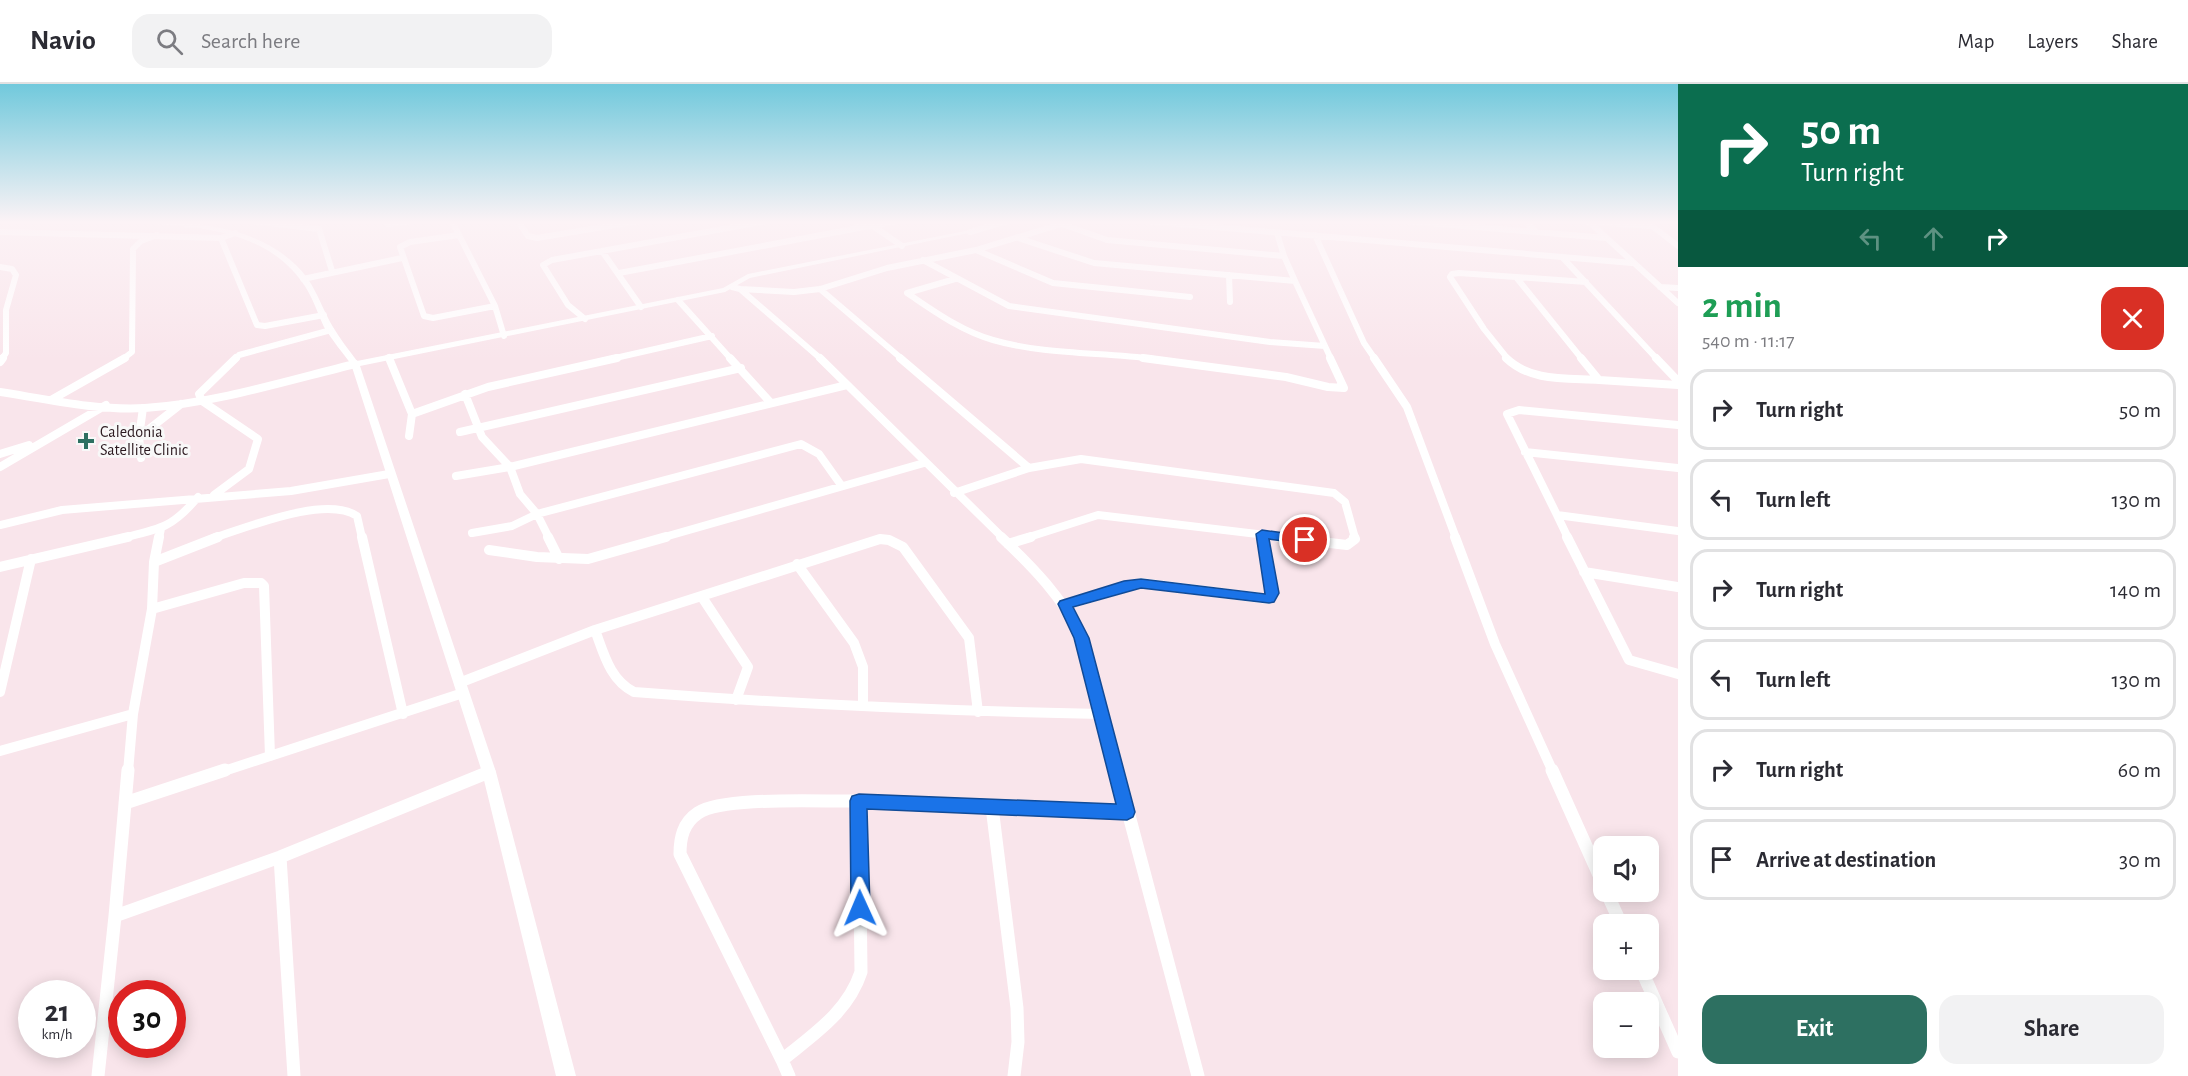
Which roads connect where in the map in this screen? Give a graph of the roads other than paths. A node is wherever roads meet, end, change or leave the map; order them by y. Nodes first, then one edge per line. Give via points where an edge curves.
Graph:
1 (2, 267) edge
2 (133, 267) edge
3 (233, 267) edge
4 (291, 267) edge
5 (331, 267) edge
6 (352, 267) edge
7 (406, 267) edge
8 (475, 267) edge
9 (544, 267) edge
10 (615, 267) edge
11 (649, 267) edge
12 (793, 267) edge
13 (890, 267) edge
14 (935, 267) edge
15 (1018, 267) edge
16 (1142, 267) edge
17 (1289, 267) edge
18 (1330, 267) edge
19 (1572, 267) edge
20 (1638, 267) edge
21 (332, 271) junction
22 (619, 273) junction
23 (1229, 275) junction
24 (1516, 277) junction
25 (303, 279) junction
26 (955, 279) junction
27 (1295, 280) junction
28 (1586, 282) junction
29 (1660, 287) junction
30 (736, 288) junction
31 (1678, 288) edge
32 (820, 289) junction
33 (1190, 297) dead end
34 (678, 300) junction
35 (1230, 302) dead end
36 (1678, 303) edge
37 (495, 306) junction
38 (641, 307) junction
39 (3, 311) edge
40 (324, 315) junction
41 (585, 319) junction
42 (331, 330) junction
43 (504, 336) junction
44 (712, 336) junction
45 (1325, 346) junction
46 (389, 358) junction
47 (0, 362) edge
48 (355, 364) junction
49 (741, 368) junction
50 (1599, 380) junction
51 (1678, 383) edge
52 (847, 385) junction
53 (0, 392) edge
54 (465, 394) junction
55 (51, 400) junction
56 (202, 401) junction
57 (770, 402) junction
58 (181, 404) junction
59 (106, 405) junction
60 (143, 408) junction
61 (412, 414) junction
62 (1678, 425) edge
63 (477, 428) junction
64 (460, 432) dead end
65 (409, 436) dead end
66 (139, 437) junction
67 (46, 440) junction
68 (1525, 452) junction
69 (0, 454) edge
70 (141, 458) dead end
71 (924, 463) junction
72 (0, 467) edge
73 (510, 467) junction
74 (1029, 468) junction
75 (1678, 468) edge
76 (389, 474) junction
77 (456, 476) dead end
78 (841, 485) junction
79 (954, 493) junction
80 (214, 495) junction
81 (198, 497) junction
82 (537, 514) junction
83 (1557, 515) junction
84 (0, 525) edge
85 (161, 529) junction
86 (1678, 531) edge
87 (472, 533) dead end
88 (1262, 534) junction
89 (1008, 544) junction
90 (489, 550) dead end
91 (559, 558) junction
92 (31, 559) junction
93 (154, 562) junction
94 (797, 564) junction
95 (0, 567) edge
96 (1584, 572) junction
97 (1678, 587) edge
98 (702, 597) junction
99 (1065, 604) junction
100 (152, 609) junction
101 (595, 630) junction
102 (1678, 674) edge
103 (461, 688) junction
104 (0, 692) edge
105 (736, 700) junction
106 (862, 706) junction
107 (978, 712) junction
108 (133, 714) junction
109 (403, 714) junction
110 (1101, 714) junction
111 (0, 751) edge
112 (270, 756) junction
113 (489, 772) junction
114 (859, 801) junction
115 (125, 803) junction
116 (992, 807) junction
117 (1127, 812) junction
118 (280, 857) junction
119 (1593, 861) edge
120 (115, 916) junction
121 (1646, 980) edge
122 (1678, 1052) edge
123 (782, 1060) junction
124 (98, 1076) edge
125 (294, 1076) edge
126 (566, 1076) edge
127 (789, 1076) edge
128 (1014, 1076) edge
129 (1198, 1076) edge

1 - 39 street via 12,269 16,275
2 - 55 street via 132,352
3 - 40 street via 257,326
4 - 25 street
5 - 21 street
6 - 21 street
7 - 37 street via 426,317
8 - 37 street
9 - 41 street via 568,304
10 - 22 street
11 - 22 street
12 - 30 street via 748,276
13 - 32 street
14 - 26 street
15 - 33 street via 1053,282
16 - 23 street
17 - 27 street
18 - 119 street via 1364,344 1407,407 1496,644
19 - 28 street
20 - 29 street
21 - 25 street
22 - 38 street
23 - 27 street
23 - 35 street
24 - 28 street
24 - 50 street
24 - 50 street via 1450,275 1459,294 1516,368 1534,374
25 - 40 street
26 - 45 street via 1010,306
26 - 45 street via 907,293 948,320 1010,344 1068,353 1132,356 1344,388
27 - 45 street
28 - 51 street
29 - 31 street
29 - 36 street
30 - 32 street via 794,292
30 - 34 street
30 - 52 street via 821,358
32 - 74 street
34 - 38 street
34 - 44 street
37 - 43 street
38 - 41 street
39 - 47 street via 6,353
40 - 42 street
41 - 43 street
42 - 48 street
42 - 56 street via 233,358 199,394
43 - 46 street
44 - 49 street
44 - 54 street
46 - 48 street
46 - 61 street
48 - 56 street
48 - 76 street
49 - 57 street
49 - 63 street
50 - 51 street via 1671,386
52 - 57 street
52 - 71 street
53 - 55 street
54 - 61 street
54 - 63 street
55 - 59 street
56 - 58 street
56 - 80 street via 258,439 249,469
57 - 73 street
58 - 60 street
58 - 66 street
59 - 60 street
59 - 67 street
60 - 66 street
61 - 65 street
62 - 68 street via 1511,411 1507,418
63 - 64 street
63 - 73 street
66 - 70 street
67 - 69 street
67 - 72 street
68 - 75 street
68 - 83 street
71 - 78 street
71 - 79 street
73 - 77 street
73 - 82 street via 520,494
74 - 79 street
74 - 88 street via 1081,459 1334,493 1345,502 1355,539 1347,545
76 - 80 street via 292,491
76 - 103 street
78 - 82 street via 816,450 801,444
78 - 91 street via 617,552 588,559
79 - 89 street
80 - 81 street
81 - 84 street via 96,506 18,518
81 - 85 street via 181,517
82 - 87 street via 512,526
82 - 91 street
83 - 86 street
83 - 96 street
85 - 92 street
85 - 93 street
88 - 89 street via 1098,516
88 - 99 street via 1272,593 1269,599 1141,583
89 - 99 street
90 - 91 street
92 - 95 street
92 - 104 street
93 - 100 street
93 - 109 street via 207,540 299,512 333,507 348,510 357,516
94 - 98 street
94 - 106 street via 854,643 863,667
94 - 107 street via 880,539 903,547 969,638
96 - 97 street
96 - 102 street via 1629,660
98 - 101 street
98 - 105 street via 748,667
99 - 110 street via 1082,638
100 - 108 street
100 - 112 street via 244,583 264,586
101 - 103 street
101 - 105 street via 617,682 625,689
103 - 109 street
103 - 113 street
105 - 106 street
106 - 107 street
107 - 110 street
108 - 111 street
108 - 115 street
109 - 112 street
110 - 117 street
112 - 115 street
113 - 118 street
113 - 126 street
114 - 116 street
114 - 123 street via 858,986 845,1006
114 - 123 street via 716,804 689,819 681,836 683,862
115 - 120 street
116 - 117 street
116 - 128 street via 1015,991 1018,1047
117 - 129 street
118 - 120 street
118 - 125 street
120 - 124 street
121 - 122 street
123 - 127 street

